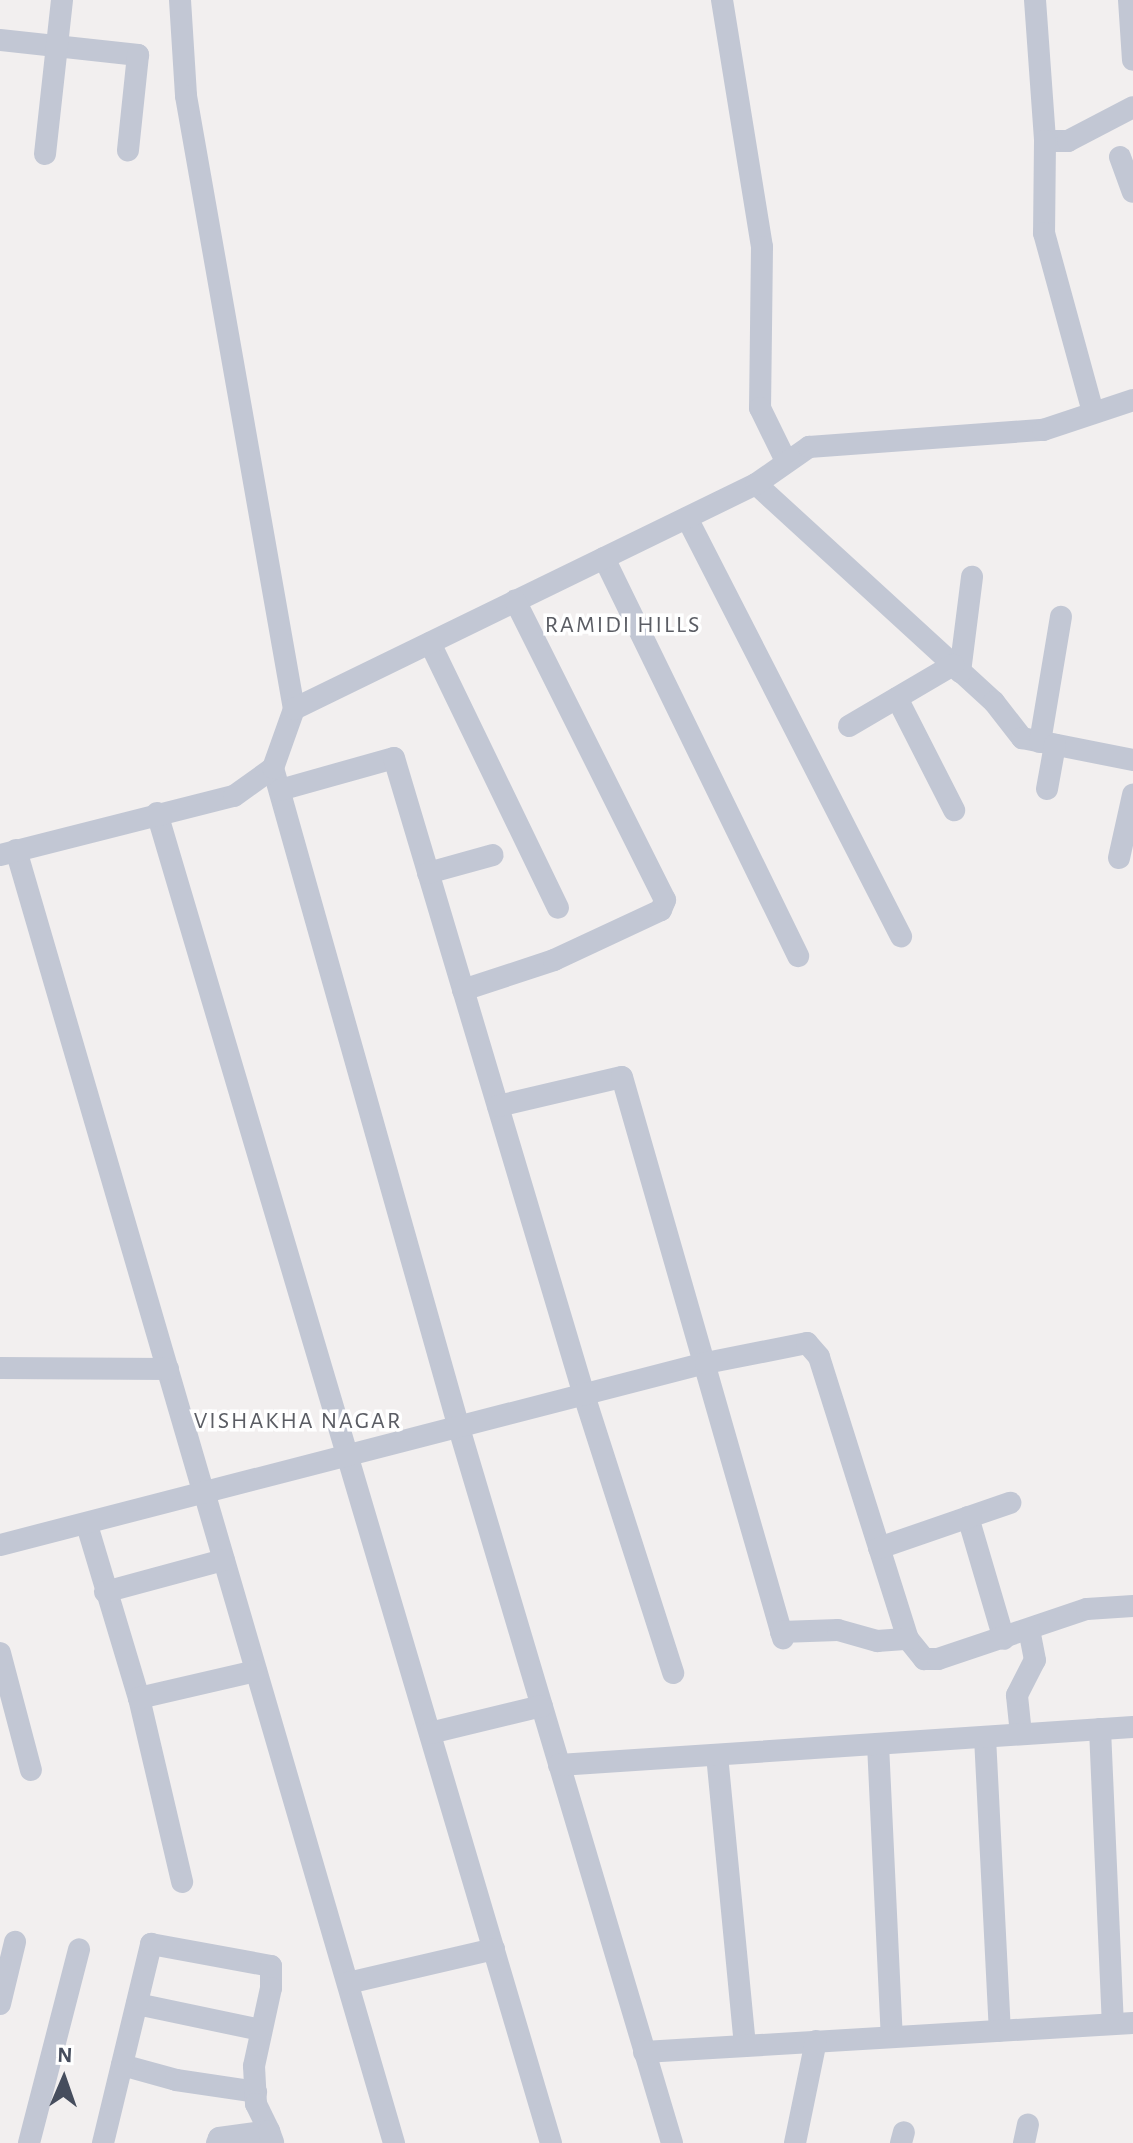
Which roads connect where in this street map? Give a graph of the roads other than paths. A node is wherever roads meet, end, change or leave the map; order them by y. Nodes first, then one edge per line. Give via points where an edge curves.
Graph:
1 (62, 0) edge
2 (180, 0) edge
3 (722, 0) edge
4 (1035, 0) edge
5 (1129, 0) edge
6 (0, 40) edge
7 (57, 46) junction
8 (1133, 60) edge
9 (1133, 107) edge
10 (1045, 141) junction
11 (128, 150) dead end
12 (45, 154) dead end
13 (1120, 157) dead end
14 (1133, 192) edge
15 (1133, 400) edge
16 (1093, 412) junction
17 (786, 461) junction
18 (756, 484) junction
19 (687, 518) junction
20 (604, 558) junction
21 (972, 577) dead end
22 (515, 601) junction
23 (1061, 617) dead end
24 (430, 643) junction
25 (957, 669) junction
26 (897, 698) junction
27 (294, 709) junction
28 (849, 726) dead end
29 (1048, 743) junction
30 (1133, 760) edge
31 (276, 779) junction
32 (1047, 789) dead end
33 (1133, 795) edge
34 (954, 810) dead end
35 (157, 813) junction
36 (8, 852) edge
37 (493, 855) dead end
38 (1119, 858) dead end
39 (428, 873) junction
40 (558, 908) dead end
41 (901, 937) dead end
42 (798, 956) dead end
43 (463, 990) junction
44 (498, 1106) junction
45 (706, 1363) junction
46 (0, 1368) edge
47 (168, 1369) junction
48 (584, 1395) junction
49 (459, 1428) junction
50 (347, 1453) junction
51 (205, 1495) junction
52 (1010, 1503) dead end
53 (968, 1517) junction
54 (87, 1525) junction
55 (0, 1545) edge
56 (879, 1548) junction
57 (224, 1560) junction
58 (105, 1592) junction
59 (1133, 1606) edge
60 (1029, 1630) junction
61 (908, 1639) junction
62 (1004, 1639) junction
63 (0, 1653) edge
64 (256, 1671) junction
65 (673, 1673) dead end
66 (139, 1698) junction
67 (542, 1706) junction
68 (1133, 1727) edge
69 (1100, 1729) junction
70 (430, 1733) junction
71 (1021, 1734) junction
72 (985, 1737) junction
73 (878, 1744) junction
74 (717, 1755) junction
75 (559, 1765) junction
76 (31, 1770) dead end
77 (182, 1882) dead end
78 (15, 1942) dead end
79 (79, 1949) dead end
80 (494, 1949) junction
81 (348, 1983) junction
82 (0, 2004) edge
83 (137, 2004) junction
84 (1123, 2023) edge
85 (260, 2030) junction
86 (1000, 2031) junction
87 (892, 2037) junction
88 (816, 2041) junction
89 (745, 2046) junction
90 (644, 2052) junction
91 (122, 2065) junction
92 (256, 2092) junction
93 (271, 2137) edge
94 (29, 2143) edge
95 (103, 2143) edge
96 (217, 2143) edge
97 (394, 2143) edge
98 (551, 2143) edge
99 (672, 2143) edge
100 (795, 2143) edge

1 - 7 street
2 - 27 street via 186,96
3 - 17 street via 762,247 760,408
4 - 10 street
5 - 8 street
6 - 7 street
7 - 11 street via 138,55
7 - 12 street
9 - 10 street via 1068,141
10 - 16 street via 1044,233
13 - 14 street
15 - 16 street
16 - 17 street via 1043,430 809,447
17 - 18 street
18 - 19 street
18 - 25 street
19 - 20 street
19 - 41 street
20 - 22 street
20 - 42 street
21 - 25 street
22 - 24 street
22 - 43 street via 665,900 661,910 554,960
23 - 29 street
24 - 27 street
24 - 40 street
25 - 26 street
25 - 29 street via 1022,738
26 - 28 street
26 - 34 street
27 - 31 street
29 - 30 street
29 - 32 street
31 - 35 street via 234,796
31 - 39 street via 394,758
31 - 49 street
33 - 38 street
35 - 36 street
35 - 50 street
36 - 47 street
37 - 39 street
39 - 43 street
43 - 44 street
44 - 45 street via 622,1077
44 - 48 street
45 - 48 street
45 - 56 street via 807,1343 819,1357
45 - 61 street via 782,1635 838,1630 877,1641
46 - 47 street
47 - 51 street
48 - 49 street
48 - 65 street
49 - 50 street
49 - 67 street
50 - 51 street
50 - 70 street
51 - 54 street
51 - 57 street
52 - 53 street
53 - 56 street
53 - 62 street
54 - 55 street
54 - 58 street
56 - 61 street
57 - 58 street
57 - 64 street
58 - 66 street
59 - 60 street via 1087,1609
60 - 62 street
60 - 71 street via 1035,1660 1017,1695
61 - 62 street via 924,1659
63 - 76 street
64 - 66 street
64 - 81 street
66 - 77 street
67 - 70 street
67 - 75 street
68 - 69 street
69 - 71 street
69 - 84 street
70 - 80 street
71 - 72 street
72 - 73 street
72 - 86 street
73 - 74 street
73 - 87 street
74 - 75 street
74 - 89 street
75 - 90 street
78 - 82 street
79 - 94 street
80 - 81 street
80 - 98 street
81 - 97 street
83 - 85 street
83 - 85 street via 151,1944 271,1966
83 - 91 street
84 - 86 street
85 - 92 street
86 - 87 street
87 - 88 street
88 - 89 street
88 - 100 street
89 - 90 street
90 - 99 street
91 - 92 street via 176,2080
91 - 95 street
92 - 93 street
93 - 96 street via 219,2138

